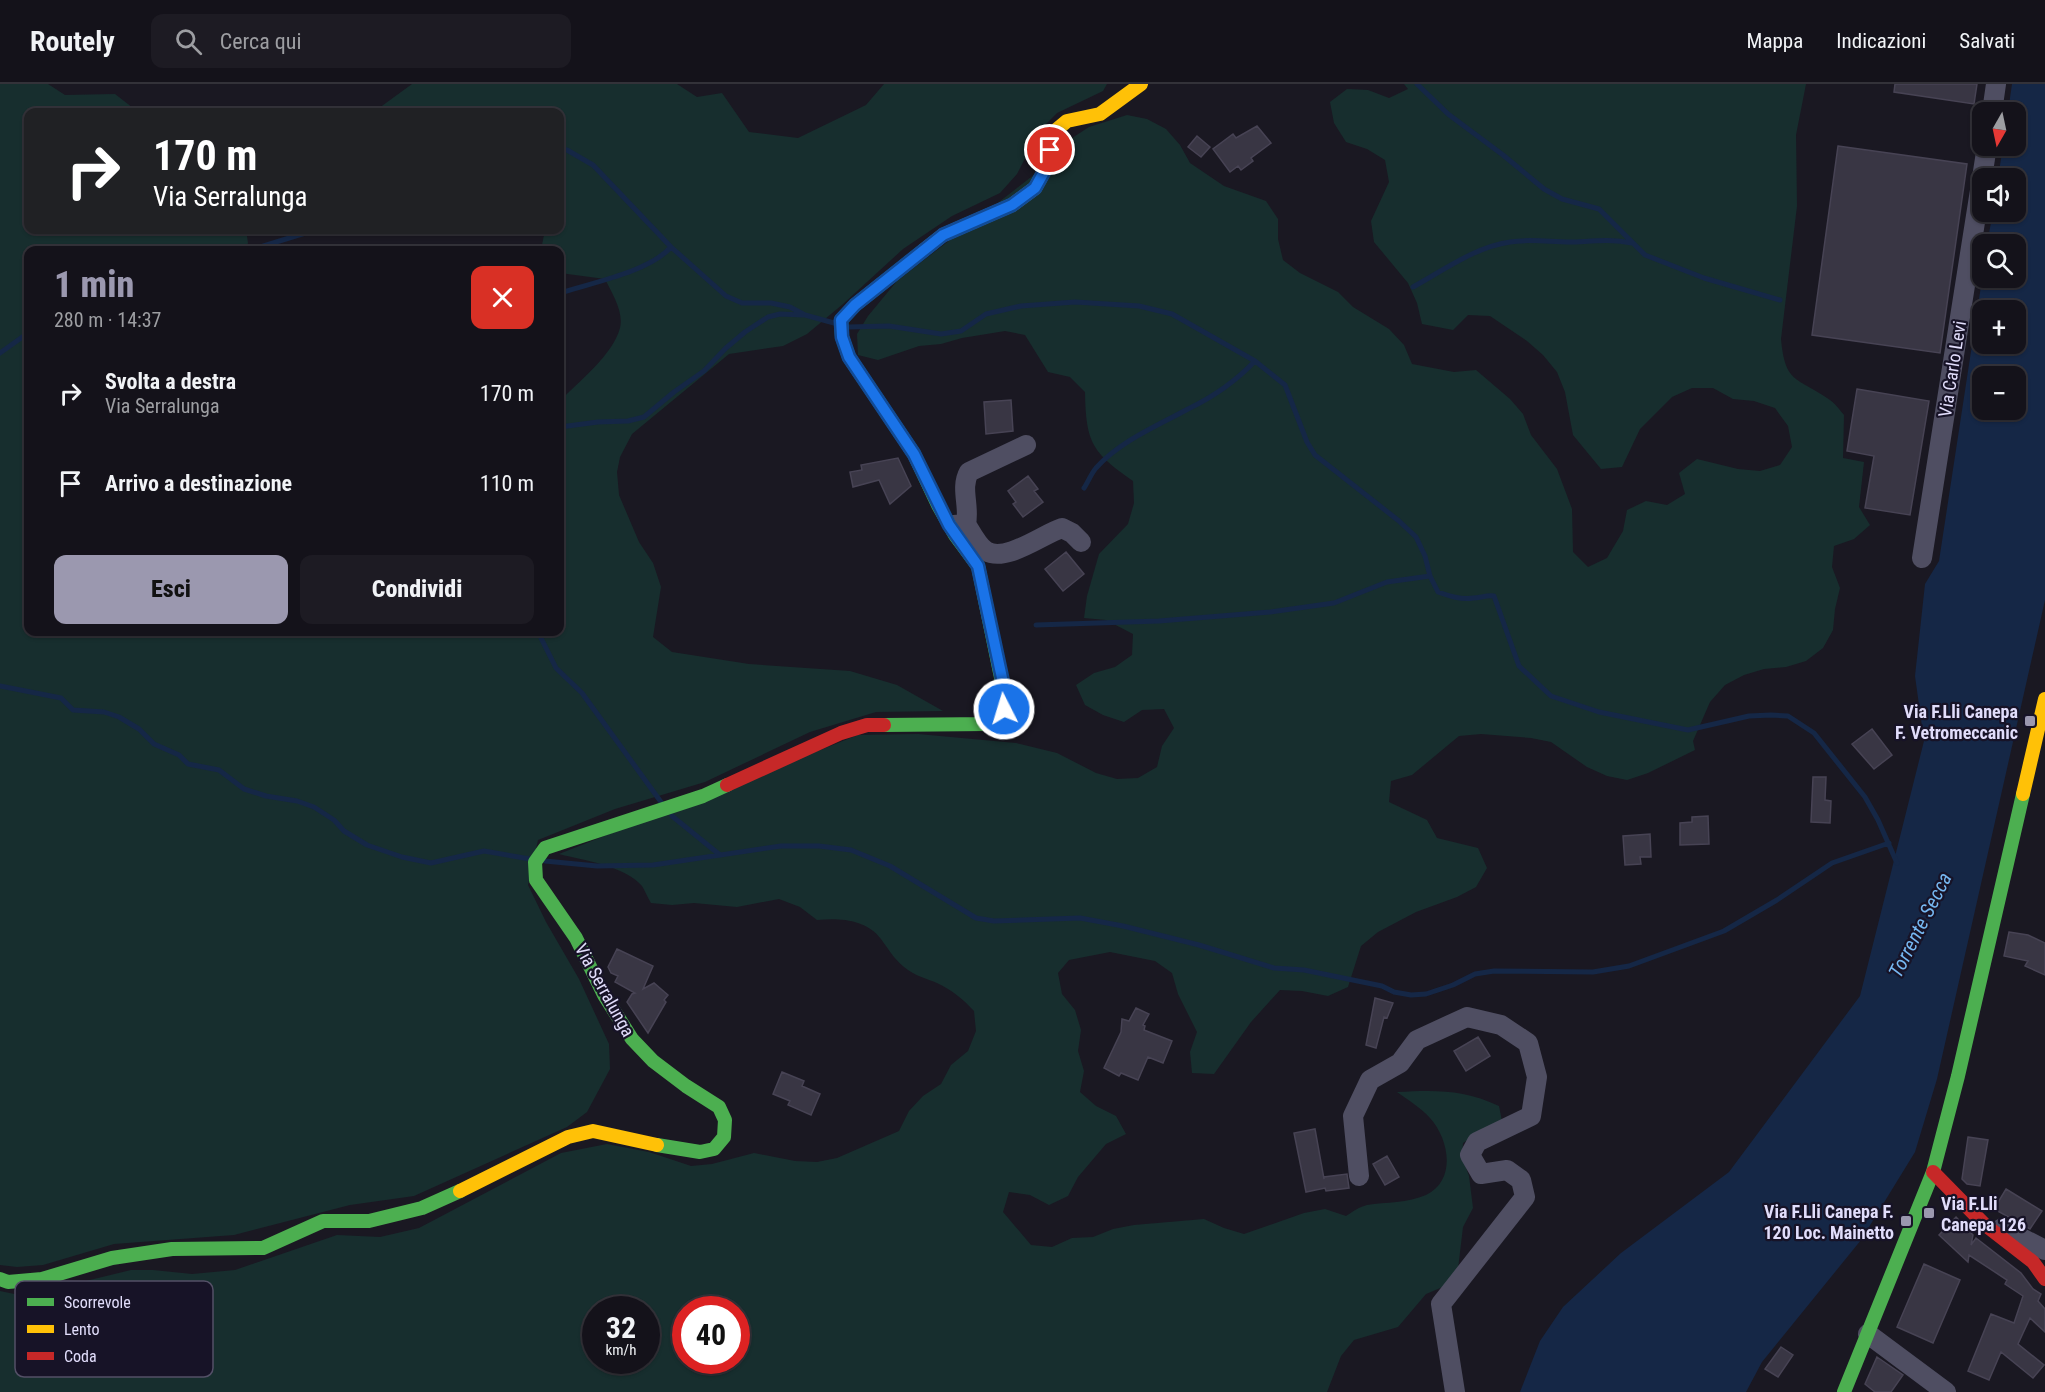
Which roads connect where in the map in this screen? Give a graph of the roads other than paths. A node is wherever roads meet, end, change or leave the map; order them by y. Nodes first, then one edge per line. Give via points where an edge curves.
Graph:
1 (1141, 84) edge
2 (1996, 84) edge
3 (1993, 102) edge
4 (1985, 156) edge
5 (1026, 445) dead end
6 (957, 524) junction
7 (1081, 542) dead end
8 (1922, 558) dead end
9 (2045, 699) edge
10 (1933, 1172) junction
11 (1359, 1176) dead end
12 (1976, 1215) junction
13 (2045, 1250) edge
14 (0, 1279) edge
15 (2045, 1279) edge
16 (1868, 1334) junction
17 (1455, 1392) edge
18 (1844, 1392) edge
19 (1946, 1392) edge

1 - 6 street, Via Serralunga via 1100,114 1067,121 1055,131 1045,170 1035,188 1012,205 943,235 841,320 849,357
2 - 3 street
4 - 8 street, Via Carlo Levi
5 - 6 street via 969,472 965,479 968,514
6 - 7 street, Via Serralunga via 986,551 999,555 1062,528
6 - 14 street, Via Serralunga via 978,566 1005,692 999,719 961,726 867,725 841,733 703,796 545,848 535,862 536,880 576,938 604,995 632,1039 653,1061 719,1107 725,1120 724,1137 714,1149 674,1149 593,1131 568,1137 422,1208 369,1221 323,1221 263,1248 172,1249 112,1258 42,1279
9 - 10 street
10 - 12 street
10 - 16 street
11 - 17 street via 1353,1116 1370,1080 1400,1063 1417,1040 1467,1017 1501,1025 1528,1043 1537,1077 1531,1116 1477,1142 1470,1155 1481,1174 1507,1170 1521,1180 1525,1197 1441,1304
12 - 13 street
12 - 15 street via 2033,1262
16 - 18 street
16 - 19 street

